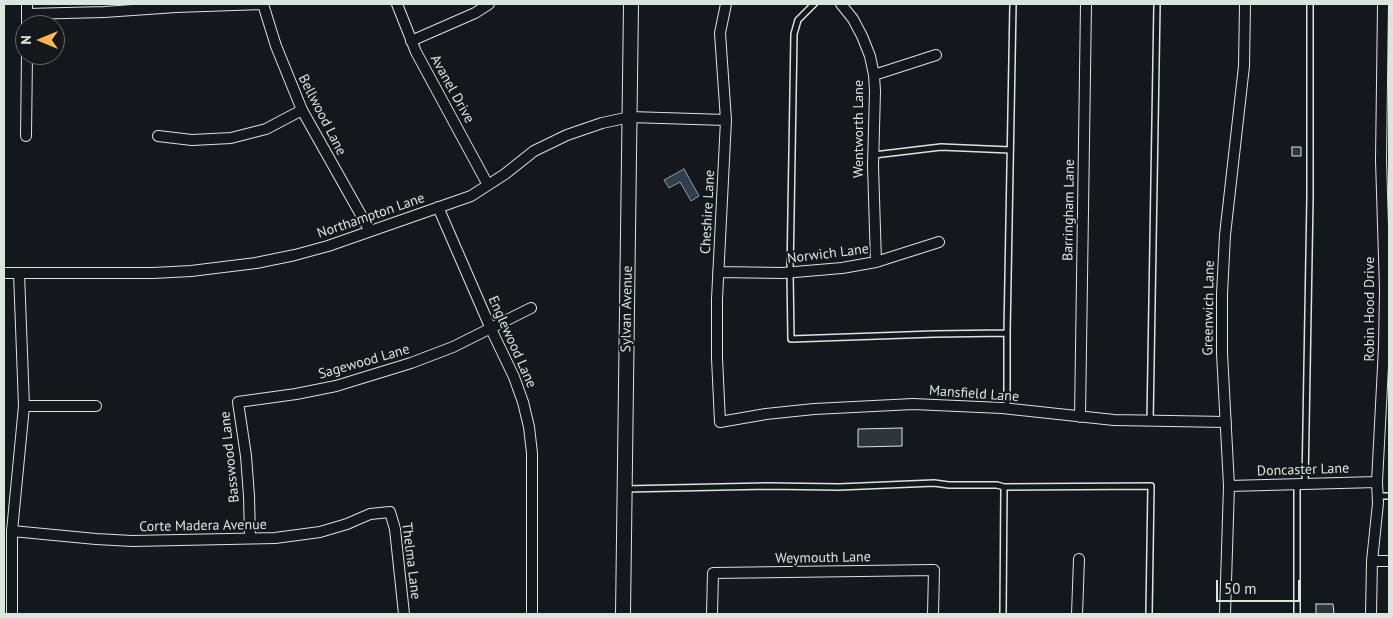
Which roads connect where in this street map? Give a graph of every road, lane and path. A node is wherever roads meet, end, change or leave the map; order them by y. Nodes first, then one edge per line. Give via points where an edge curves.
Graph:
1 (264, 4) edge
2 (397, 4) edge
3 (489, 4) edge
4 (631, 4) edge
5 (726, 4) edge
6 (814, 4) edge
7 (840, 4) edge
8 (1013, 4) edge
9 (1086, 4) edge
10 (1157, 4) edge
11 (1245, 4) edge
12 (1310, 4) edge
13 (1383, 4) edge
14 (27, 9) edge
15 (411, 41) junction
16 (936, 55) dead end
17 (27, 65) edge
18 (874, 75) junction
19 (302, 110) junction
20 (630, 117) junction
21 (726, 120) junction
22 (26, 136) dead end
23 (158, 136) dead end
24 (1010, 150) junction
25 (873, 155) junction
26 (488, 184) junction
27 (438, 207) junction
28 (370, 232) junction
29 (939, 242) dead end
30 (876, 262) junction
31 (1387, 267) edge
32 (718, 272) junction
33 (4, 273) edge
34 (19, 273) junction
35 (790, 273) junction
36 (531, 308) dead end
37 (491, 329) junction
38 (1007, 333) junction
39 (238, 402) joint
40 (24, 406) junction
41 (96, 406) dead end
42 (1007, 409) junction
43 (1385, 412) edge
44 (1080, 417) junction
45 (720, 422) joint
46 (1150, 422) junction
47 (1226, 422) junction
48 (1377, 482) junction
49 (1301, 484) junction
50 (1229, 486) junction
51 (1004, 487) junction
52 (624, 489) junction
53 (1378, 496) junction
54 (1389, 496) edge
55 (390, 512) joint
56 (12, 532) junction
57 (250, 538) junction
58 (1079, 559) dead end
59 (1372, 561) junction
60 (1389, 561) edge
61 (12, 614) edge
62 (404, 614) edge
63 (532, 614) edge
64 (623, 614) edge
65 (712, 614) edge
66 (933, 614) edge
67 (1002, 614) edge
68 (1077, 614) edge
69 (1149, 614) edge
70 (1225, 614) edge
71 (1297, 614) edge
72 (1371, 614) edge

1 - 14 street via 104,12
1 - 19 street, Bellwood Lane via 276,46
2 - 15 street, Avanel Drive
3 - 15 street
4 - 20 main road, Sylvan Avenue
5 - 21 street, Cheshire Lane via 720,33
6 - 35 lane via 798,20 794,34
7 - 18 street, Wentworth Lane via 862,36
8 - 24 lane
9 - 44 street, Barringham Lane
10 - 46 lane
11 - 47 street, Greenwich Lane via 1244,66 1225,235 1222,294
12 - 49 lane via 1310,198
13 - 31 street, Robin Hood Drive via 1381,160
15 - 26 street, Avanel Drive
16 - 18 street
17 - 22 street
18 - 25 street, Wentworth Lane
19 - 23 street via 266,129 231,138 192,140
19 - 28 street, Bellwood Lane
20 - 21 street, Northampton Lane
20 - 26 street, Northampton Lane via 567,134 534,151
20 - 52 main road, Sylvan Avenue
21 - 32 street, Cheshire Lane
24 - 25 lane via 941,147
24 - 38 lane
25 - 30 street, Wentworth Lane
26 - 27 street, Northampton Lane via 471,196
27 - 28 street, Northampton Lane
27 - 37 street, Englewood Lane
28 - 34 street, Northampton Lane via 295,255 222,268 152,273
29 - 30 street, Norwich Lane
30 - 35 street, Norwich Lane
31 - 43 street, Robin Hood Drive
32 - 35 street, Norwich Lane
32 - 45 street, Cheshire Lane
33 - 34 street, Northampton Lane
34 - 40 street
35 - 38 lane via 791,339
36 - 37 street, Sagewood Lane
37 - 39 street, Sagewood Lane via 453,347 373,375 296,394
37 - 63 street, Englewood Lane via 514,378 529,427 532,453
38 - 42 lane
39 - 57 street, Basswood Lane via 246,456
40 - 41 street
40 - 56 street
42 - 44 street, Mansfield Lane
42 - 45 street, Mansfield Lane via 913,404 814,409
43 - 48 street, Robin Hood Drive
44 - 46 street, Mansfield Lane
46 - 47 street, Mansfield Lane
47 - 50 street, Greenwich Lane
48 - 49 street, Doncaster Lane
48 - 53 street, Robin Hood Drive
49 - 50 street, Doncaster Lane
49 - 71 lane
50 - 70 street, Greenwich Lane
51 - 52 lane via 934,483
51 - 67 lane
51 - 69 lane via 1151,486
52 - 64 main road, Sylvan Avenue
53 - 54 lane
53 - 59 street, Robin Hood Drive
55 - 57 street, Corte Madera Avenue via 370,514 299,536
55 - 62 street, Thelma Lane via 395,529
56 - 57 street, Corte Madera Avenue via 132,540
56 - 61 street
58 - 68 street
59 - 60 street
59 - 72 street, Robin Hood Drive
65 - 66 street, Weymouth Lane via 712,573 934,570

